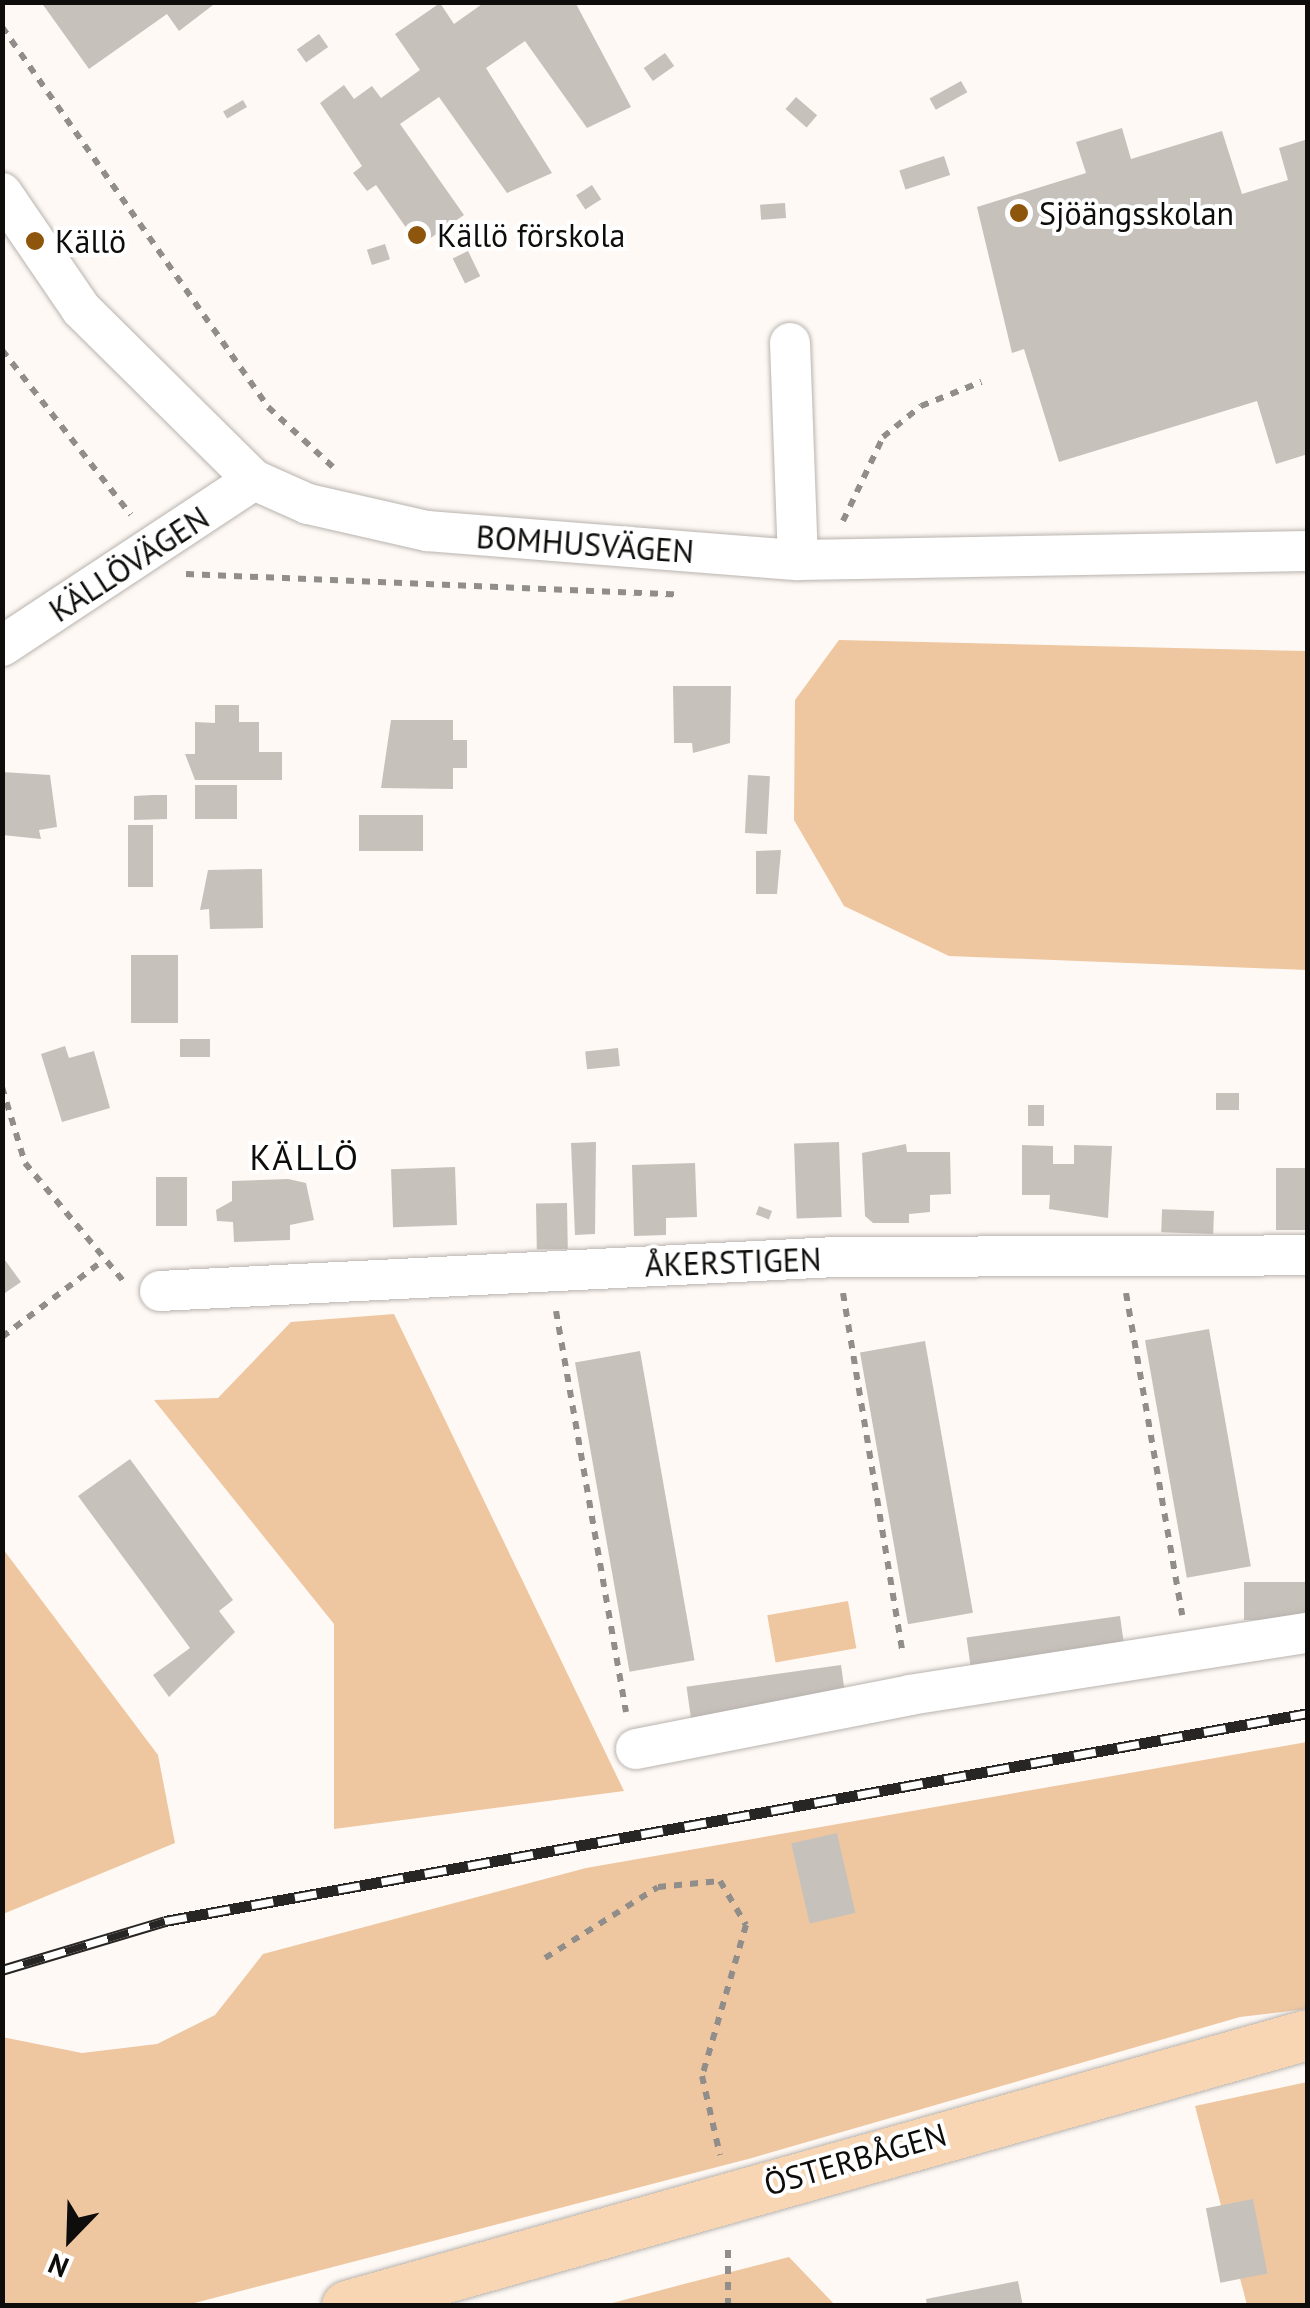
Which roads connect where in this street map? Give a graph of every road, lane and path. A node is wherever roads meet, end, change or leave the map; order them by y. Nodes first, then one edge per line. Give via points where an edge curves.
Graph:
1 (2, 27) edge
2 (2, 193) edge
3 (790, 343) dead end
4 (981, 382) dead end
5 (346, 474) dead end
6 (254, 480) junction
7 (427, 531) junction
8 (1308, 551) edge
9 (813, 560) junction
10 (412, 587) dead end
11 (2, 646) edge
12 (2, 1087) edge
13 (1308, 1255) edge
14 (1122, 1257) junction
15 (837, 1258) junction
16 (101, 1262) junction
17 (555, 1270) junction
18 (160, 1291) joint
19 (2, 1337) edge
20 (1308, 1633) edge
21 (1190, 1652) junction
22 (910, 1695) junction
23 (636, 1749) joint
24 (545, 1958) dead end
25 (1308, 2035) edge
26 (728, 2195) junction
27 (403, 2287) junction
28 (322, 2306) edge
29 (348, 2306) edge
30 (728, 2306) edge

1 - 5 path via 268,407 293,438
2 - 6 street, BOMHUSVÄGEN via 81,309
3 - 9 street
4 - 9 path via 921,406 883,437
6 - 7 street, BOMHUSVÄGEN via 308,504
6 - 11 street, KÄLLÖVÄGEN
7 - 9 street, BOMHUSVÄGEN
7 - 10 path
8 - 9 street, BOMHUSVÄGEN
12 - 16 path via 26,1163
13 - 14 street, ÅKERSTIGEN
14 - 15 street, ÅKERSTIGEN
14 - 21 path via 1159,1520
15 - 17 street, ÅKERSTIGEN
15 - 22 path
16 - 18 path via 116,1280
16 - 19 path
17 - 18 street, ÅKERSTIGEN
17 - 23 path via 556,1337
20 - 21 street
21 - 22 street
22 - 23 street
24 - 26 path via 658,1888 720,1881 746,1925 702,2076
25 - 26 main road, ÖSTERBÅGEN
26 - 27 main road, ÖSTERBÅGEN
26 - 30 path
27 - 28 main road, ÖSTERBÅGEN
27 - 29 main road, ÖSTERBÅGEN

